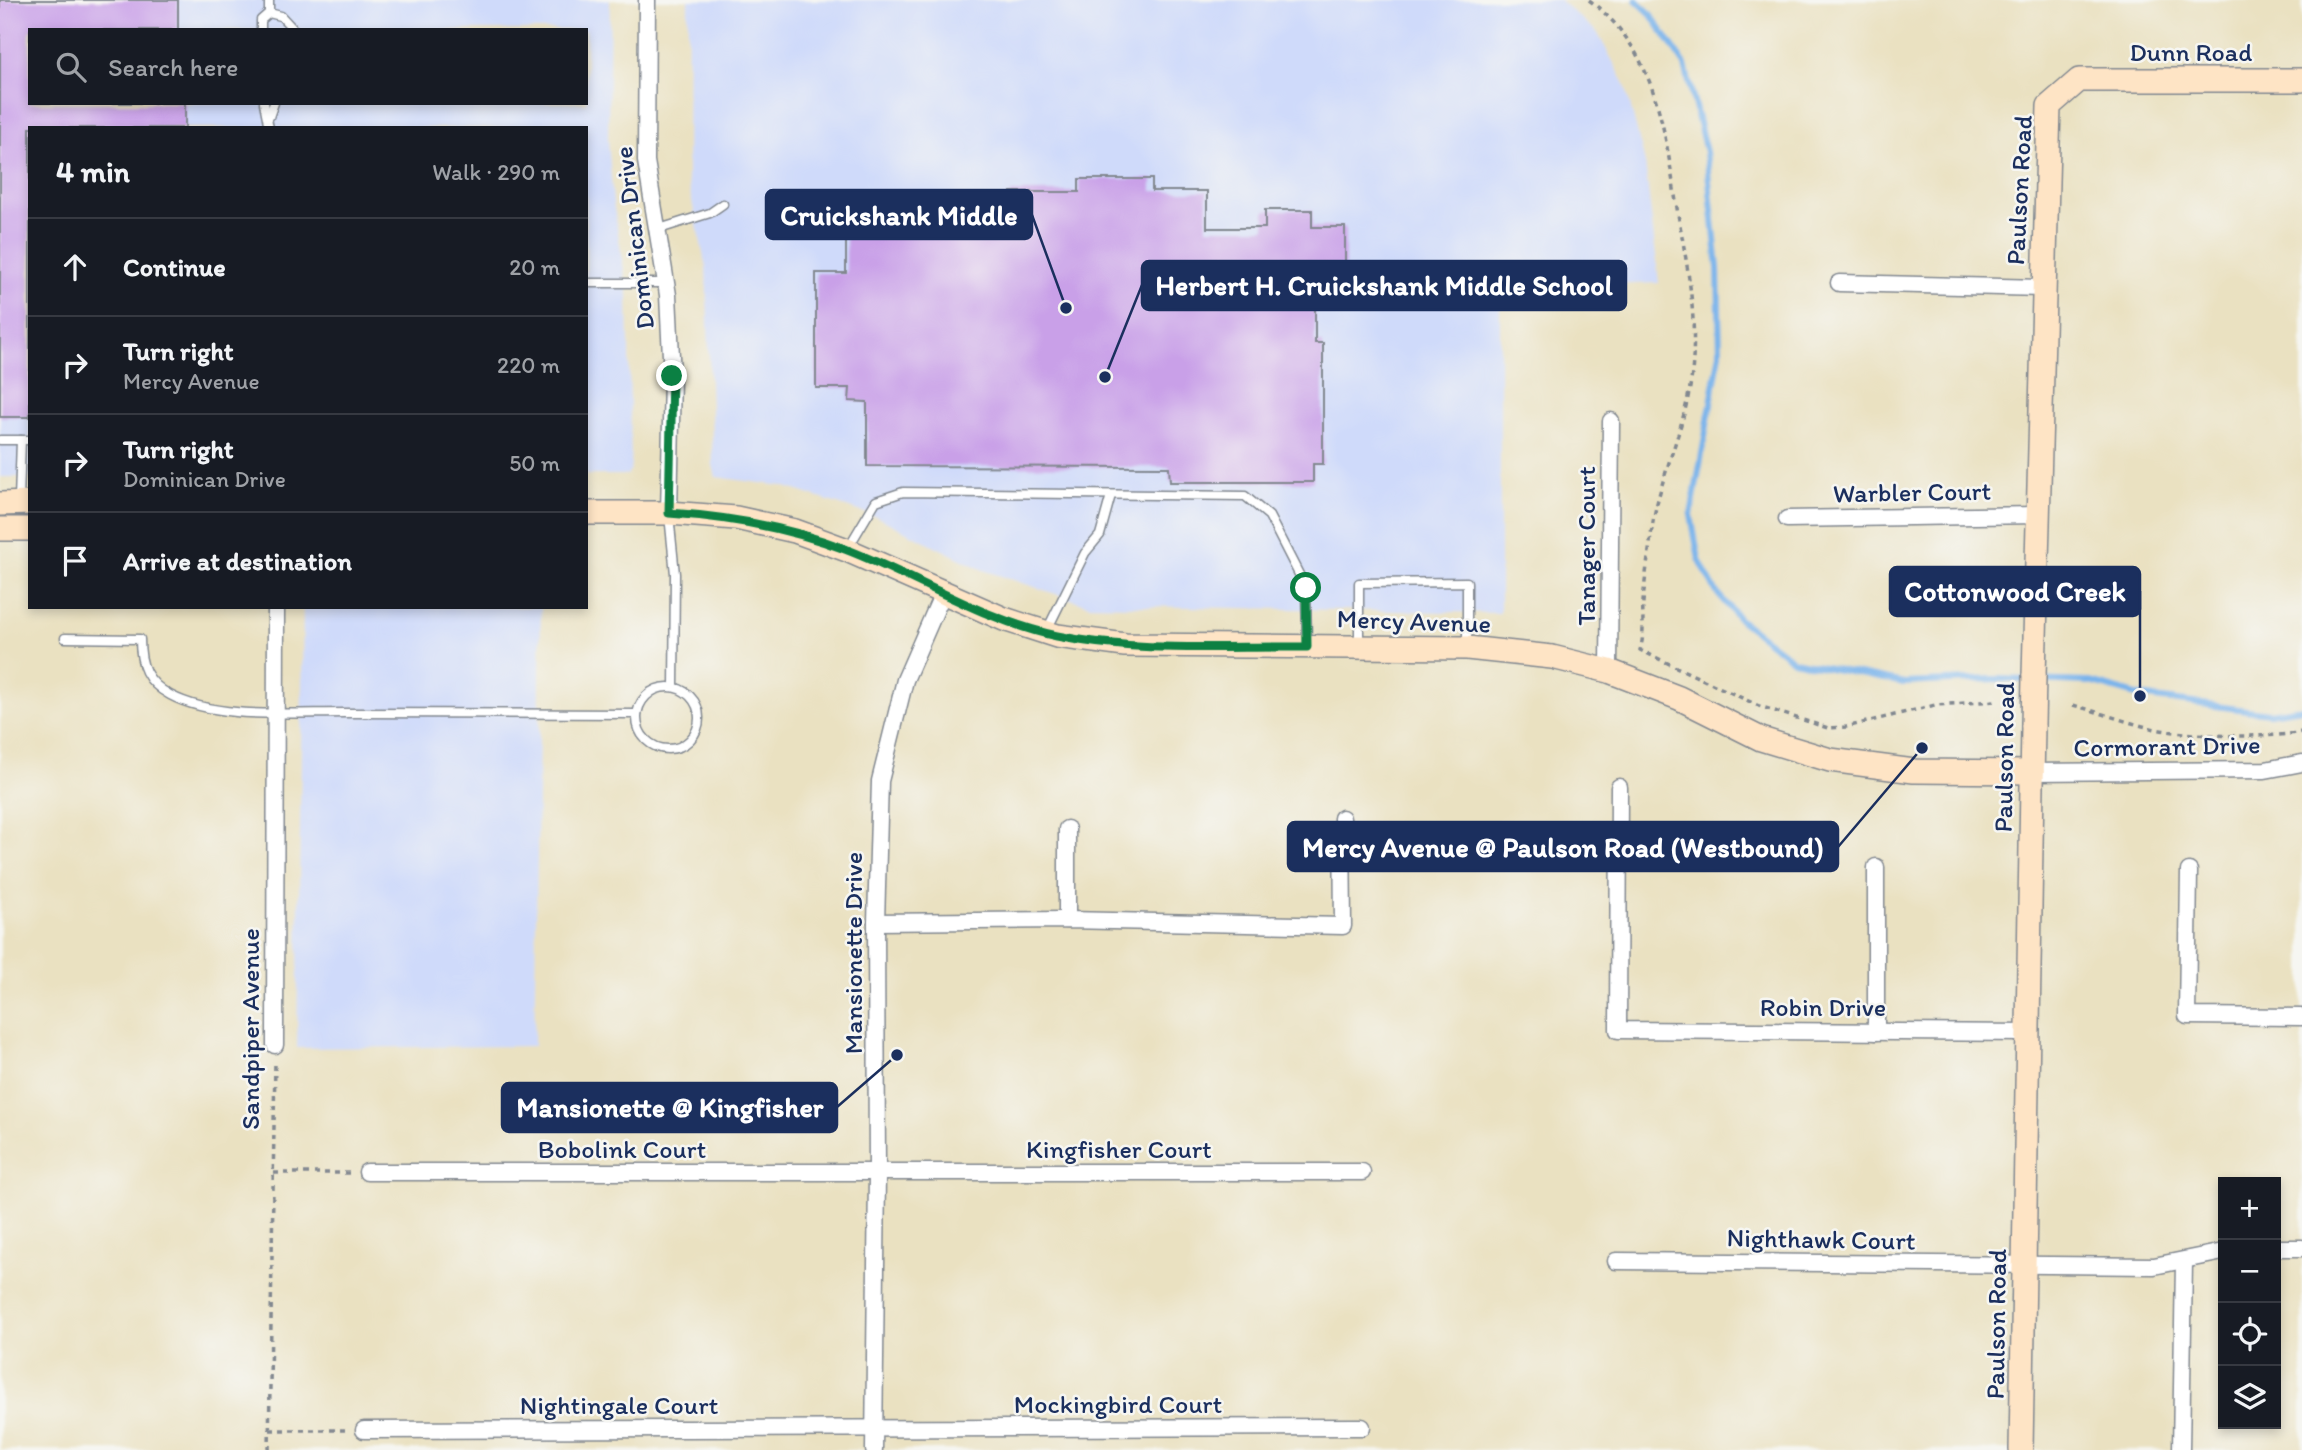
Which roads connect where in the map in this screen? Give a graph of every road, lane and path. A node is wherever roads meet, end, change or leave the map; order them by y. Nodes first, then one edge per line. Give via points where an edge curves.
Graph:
1 (270, 0) edge
2 (647, 0) edge
3 (1589, 0) edge
4 (269, 13) junction
5 (261, 28) edge
6 (291, 28) edge
7 (2079, 80) joint
8 (2302, 80) edge
9 (265, 105) edge
10 (273, 105) edge
11 (269, 117) junction
12 (269, 126) edge
13 (723, 204) dead end
14 (656, 230) junction
15 (588, 283) edge
16 (666, 283) junction
17 (1839, 283) dead end
18 (2042, 288) junction
19 (1611, 421) dead end
20 (0, 440) edge
21 (25, 440) edge
22 (1111, 495) junction
23 (16, 503) edge
24 (588, 513) edge
25 (669, 513) junction
26 (2037, 515) junction
27 (1787, 519) dead end
28 (0, 529) edge
29 (28, 529) edge
30 (847, 550) junction
31 (943, 593) junction
32 (275, 609) edge
33 (1046, 633) junction
34 (65, 638) dead end
35 (1307, 647) junction
36 (1359, 647) junction
37 (1468, 648) junction
38 (1609, 671) junction
39 (674, 687) junction
40 (1997, 701) dead end
41 (2073, 705) dead end
42 (275, 712) junction
43 (637, 714) junction
44 (2302, 732) edge
45 (2302, 764) edge
46 (2032, 772) junction
47 (1619, 787) dead end
48 (1342, 818) dead end
49 (1067, 829) dead end
50 (1876, 867) dead end
51 (2189, 870) dead end
52 (1067, 920) junction
53 (876, 922) junction
54 (2302, 1017) edge
55 (1876, 1032) junction
56 (2027, 1033) junction
57 (275, 1045) joint
58 (367, 1172) joint
59 (1362, 1172) dead end
60 (274, 1173) junction
61 (877, 1174) junction
62 (2281, 1248) edge
63 (2302, 1248) edge
64 (2218, 1253) edge
65 (1616, 1261) dead end
66 (2184, 1262) junction
67 (2025, 1267) junction
68 (1362, 1427) dead end
69 (874, 1429) junction
70 (270, 1430) junction
71 (364, 1430) joint
72 (269, 1450) edge
73 (874, 1450) edge
74 (2021, 1450) edge
75 (2181, 1450) edge

1 - 4 lane
2 - 14 street, Dominican Drive via 646,161
3 - 40 path via 1623,36 1654,90 1664,119 1693,295 1692,373 1653,525 1640,650 1759,706 1828,727 1846,727 1935,705
4 - 5 lane via 261,20
4 - 6 lane via 281,16
7 - 8 street, Dunn Road
7 - 18 street, Paulson Road via 2049,106
9 - 11 lane
10 - 11 lane
11 - 12 lane
13 - 14 lane via 710,213
14 - 16 street, Dominican Drive
15 - 16 lane
16 - 25 street, Dominican Drive via 672,376
17 - 18 street
18 - 26 street, Paulson Road
19 - 38 street, Tanager Court
20 - 21 lane
21 - 23 lane
22 - 30 lane via 903,492 876,501
22 - 33 lane via 1100,535 1085,553
22 - 35 lane via 1245,496 1269,516 1306,588
24 - 25 street, Mercy Avenue
25 - 30 street, Mercy Avenue via 736,517
25 - 39 lane via 675,574
26 - 27 street, Warbler Court
26 - 46 street, Paulson Road, bridge
28 - 29 street
30 - 31 street, Mercy Avenue
31 - 33 street, Mercy Avenue
31 - 53 street, Mansionette Drive via 905,680 880,781
32 - 42 street, Sandpiper Avenue
33 - 35 street, Mercy Avenue via 1125,645
34 - 42 lane via 140,639 140,659 148,680 170,696 201,707
35 - 36 street, Mercy Avenue
36 - 37 street, Mercy Avenue
36 - 37 lane via 1359,583 1468,582
37 - 38 street, Mercy Avenue via 1552,657
38 - 46 street, Mercy Avenue via 1679,698 1761,739 1830,760 1914,771
39 - 43 lane via 645,696
39 - 43 lane via 697,706 698,727 686,743 666,749 656,746 641,733
41 - 44 path via 2153,729 2287,736
42 - 43 lane
42 - 57 street, Sandpiper Avenue
45 - 46 street, Cormorant Drive via 2265,770
46 - 56 street, Paulson Road
47 - 55 street, Robin Drive via 1618,1030
48 - 52 street via 1343,926
49 - 52 street
50 - 55 street
51 - 54 street via 2187,1016
52 - 53 street
53 - 61 street, Mansionette Drive
55 - 56 street, Robin Drive
56 - 67 street, Paulson Road
57 - 60 path, Sandpiper Avenue
58 - 60 path
58 - 61 street, Bobolink Court
59 - 61 street, Kingfisher Court
60 - 70 path, Sandpiper Avenue
61 - 69 street, Mansionette Drive
62 - 63 street
64 - 66 street, Nighthawk Court
65 - 67 street, Nighthawk Court
66 - 67 street, Nighthawk Court
66 - 75 street
67 - 74 street, Paulson Road
68 - 69 street, Mockingbird Court
69 - 71 street, Nightingale Court
69 - 73 street, Mansionette Drive
70 - 71 path
70 - 72 path, Sandpiper Avenue

